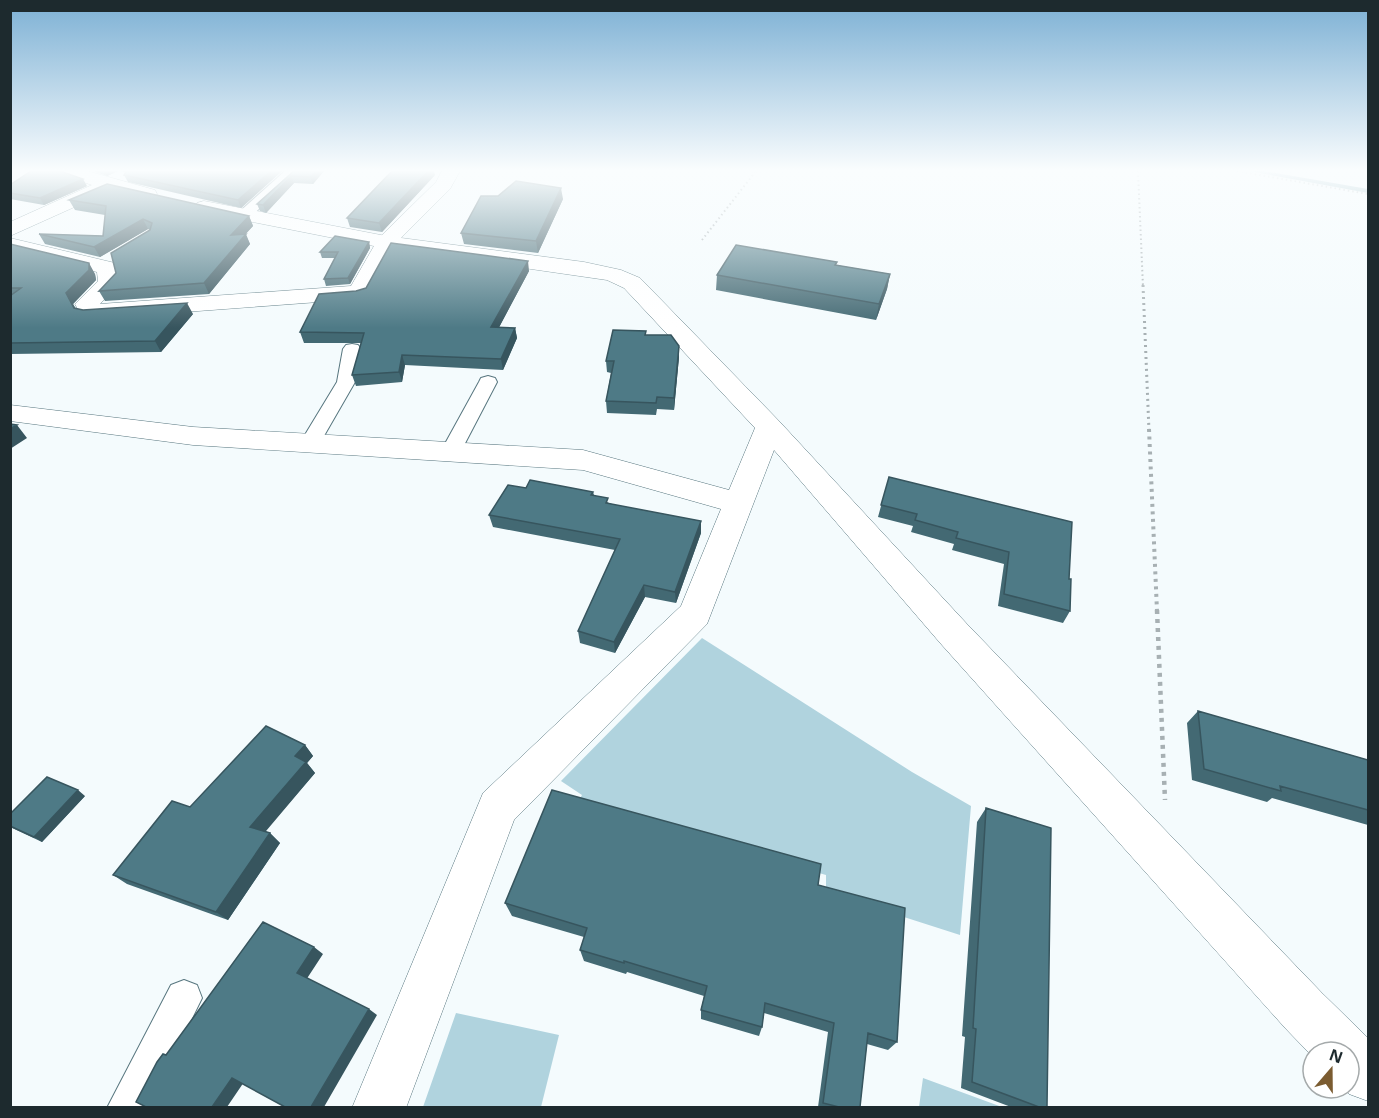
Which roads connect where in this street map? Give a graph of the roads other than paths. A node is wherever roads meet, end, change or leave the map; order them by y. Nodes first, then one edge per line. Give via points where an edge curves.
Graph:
1 (24, 223) edge
2 (282, 223) edge
3 (405, 223) edge
4 (10, 230) edge
5 (386, 242) junction
6 (10, 244) edge
7 (119, 253) edge
8 (99, 266) junction
9 (352, 349) edge
10 (488, 382) dead end
11 (10, 413) edge
12 (769, 427) junction
13 (310, 443) junction
14 (451, 451) junction
15 (739, 503) junction
16 (184, 998) dead end
17 (1335, 1040) edge
18 (127, 1107) edge
19 (379, 1107) edge

1 - 4 street
2 - 5 street
3 - 5 street
5 - 8 street via 359,292 302,297 90,312 87,304 109,282 107,268
5 - 12 street via 584,269 613,274 632,283
6 - 8 street
7 - 8 lane
9 - 13 lane via 346,382
10 - 14 lane
11 - 13 street via 193,436
12 - 15 street
12 - 17 street via 954,634
13 - 14 street
14 - 15 street via 583,460
15 - 19 street via 695,614 498,807
16 - 18 lane

